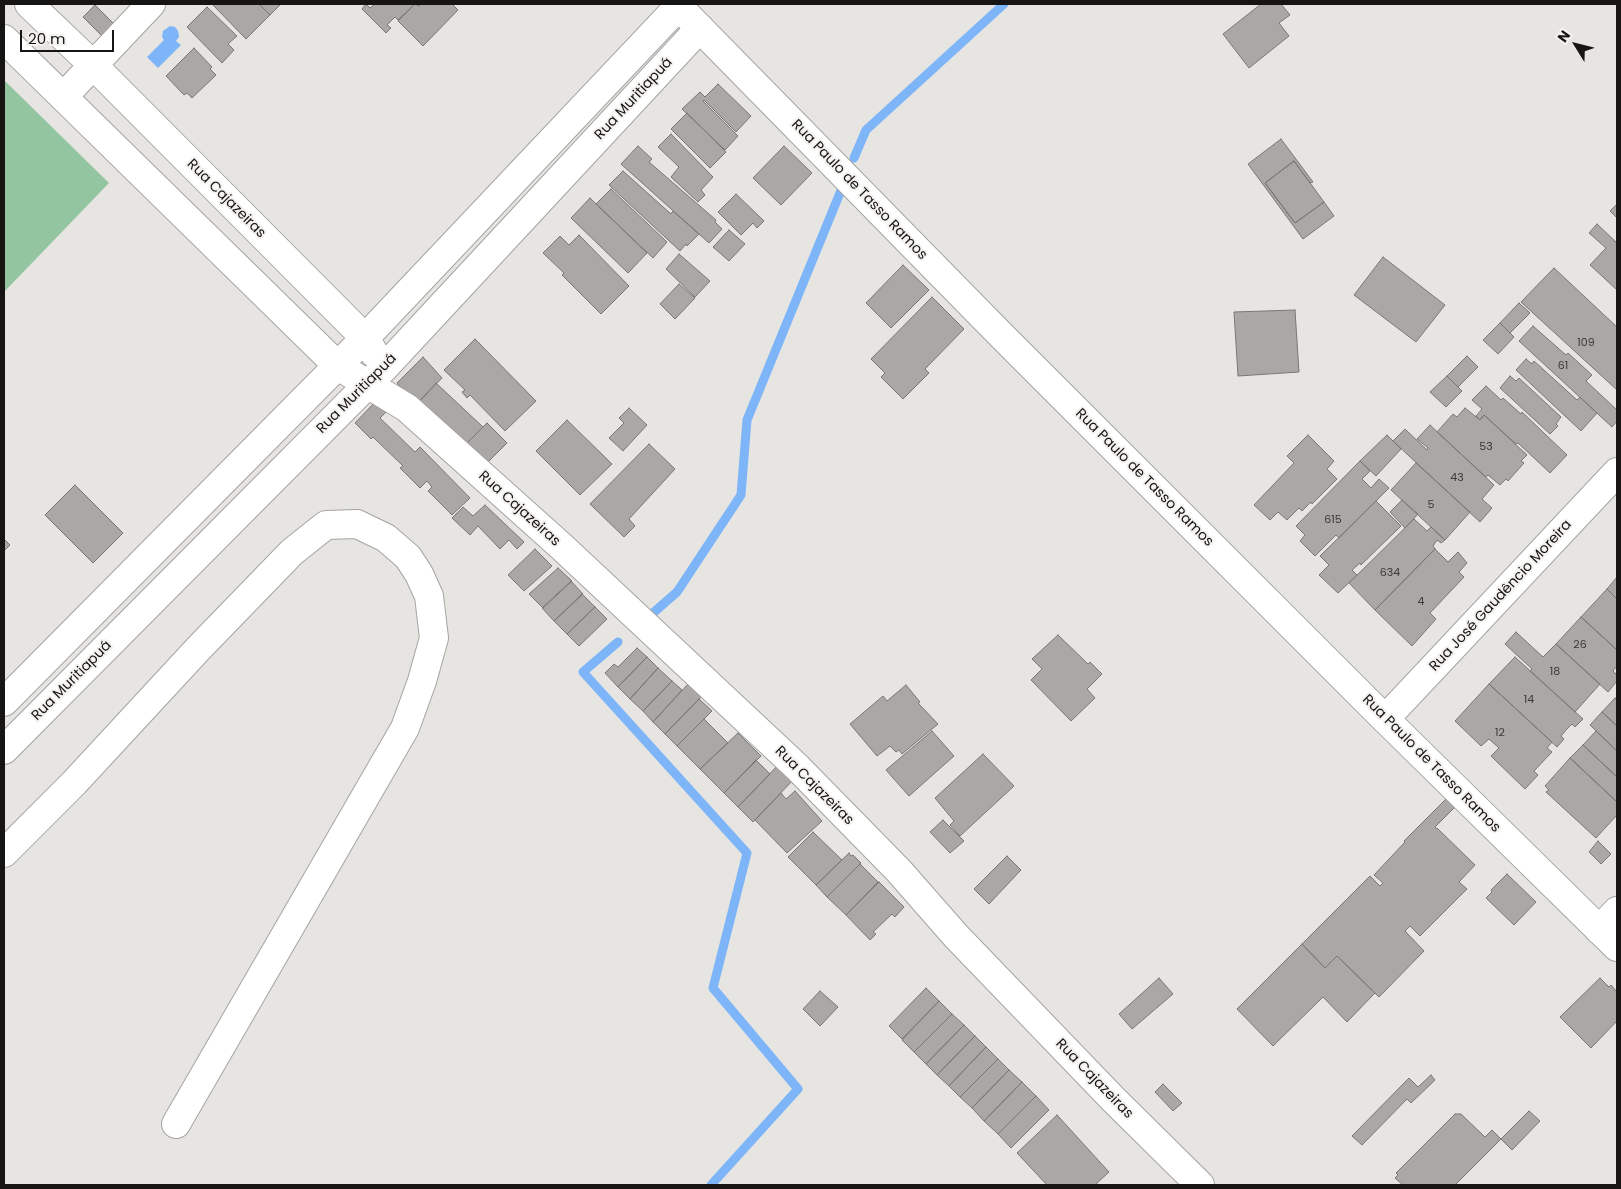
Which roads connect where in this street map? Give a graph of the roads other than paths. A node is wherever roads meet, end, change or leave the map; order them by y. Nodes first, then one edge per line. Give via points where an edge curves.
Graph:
1 (28, 4) edge
2 (152, 4) edge
3 (678, 5) edge
4 (700, 28) junction
5 (4, 40) edge
6 (92, 65) junction
7 (63, 97) junction
8 (365, 338) junction
9 (338, 366) junction
10 (376, 376) junction
11 (1617, 472) edge
12 (8, 690) edge
13 (41, 712) junction
14 (1385, 719) junction
15 (4, 750) edge
16 (4, 853) edge
17 (1611, 930) edge
18 (176, 1124) dead end
19 (1200, 1185) edge

1 - 6 street, Rua Cajazeiras
2 - 6 street
3 - 4 street, Rua Paulo de Tasso Ramos
3 - 8 street
4 - 10 street, Rua Muritiapuá
4 - 14 street, Rua Paulo de Tasso Ramos
5 - 7 street, Rua Cajazeiras
6 - 7 street
6 - 8 street, Rua Cajazeiras
7 - 9 street, Rua Cajazeiras
8 - 9 street
8 - 10 street, Rua Cajazeiras
9 - 10 street, Rua Cajazeiras
9 - 12 street
10 - 13 street, Rua Muritiapuá
10 - 19 street, Rua Cajazeiras via 797,767 1113,1099
11 - 14 street, Rua José Gaudêncio Moreira
12 - 13 street
13 - 15 street, Rua Muritiapuá
14 - 17 street, Rua Paulo de Tasso Ramos
16 - 18 street via 292,552 326,525 357,524 386,538 408,557 420,574 429,596 434,638 405,728

